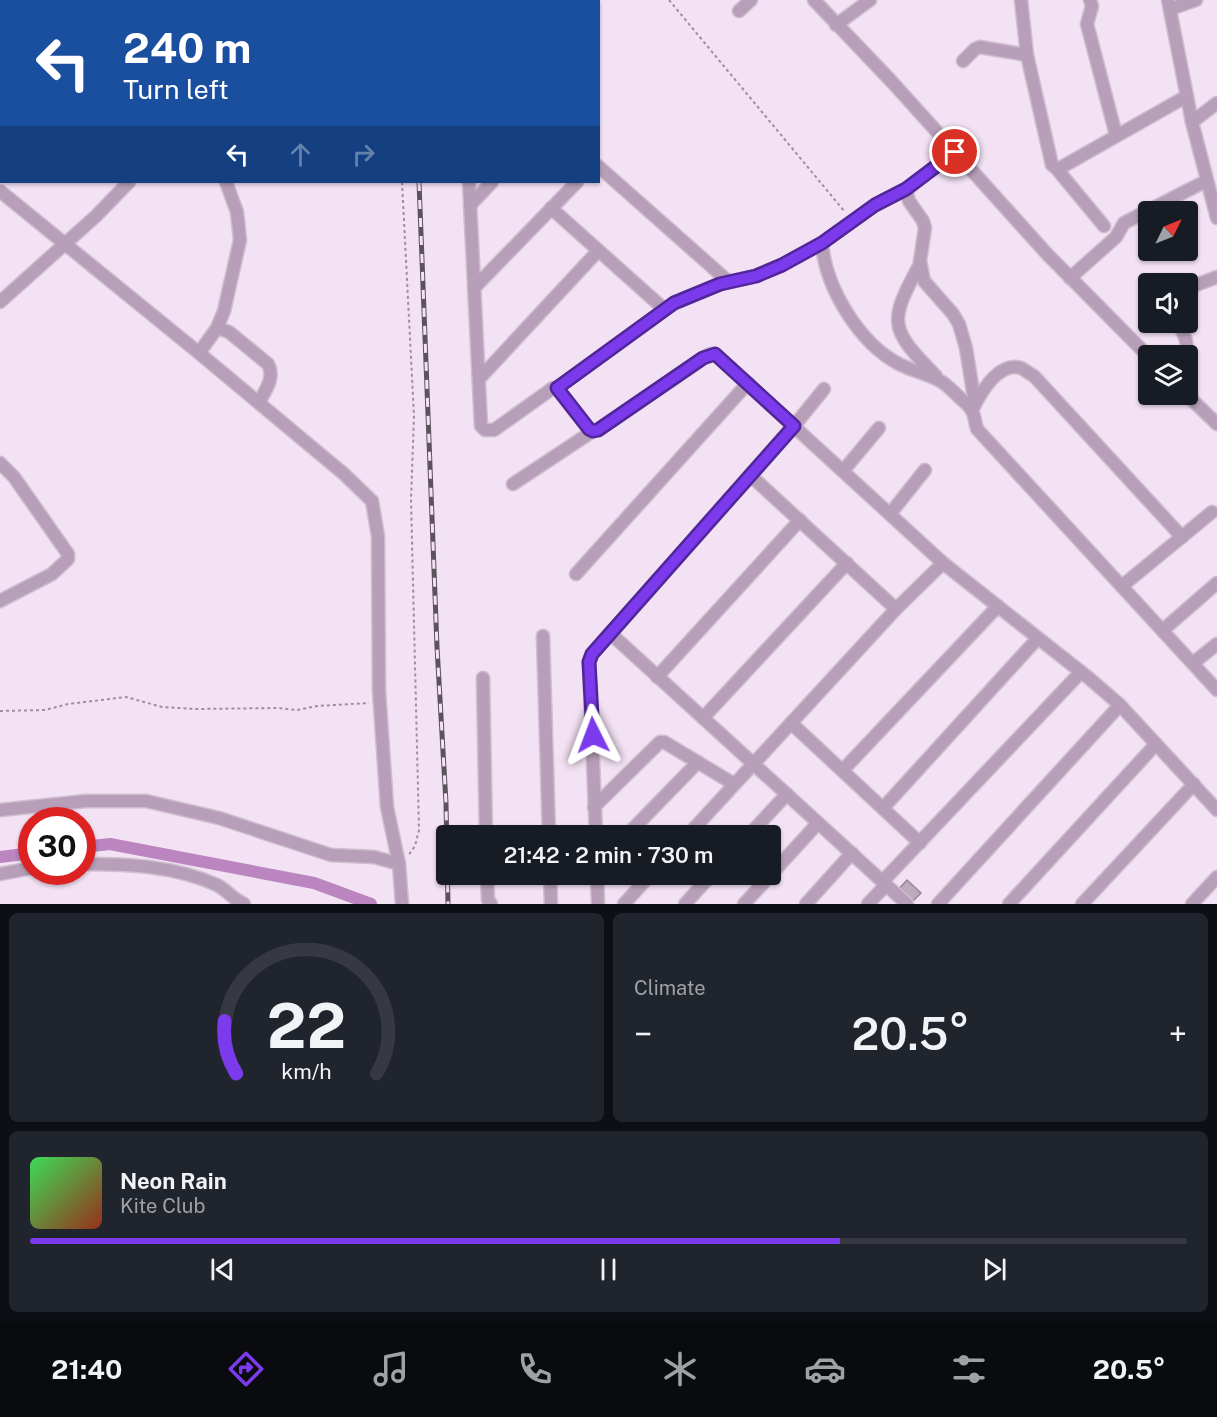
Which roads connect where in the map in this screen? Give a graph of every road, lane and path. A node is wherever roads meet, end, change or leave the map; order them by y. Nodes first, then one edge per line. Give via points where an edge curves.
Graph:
1 (669, 0) edge
2 (751, 0) edge
3 (814, 0) edge
4 (870, 0) edge
5 (1021, 0) edge
6 (1090, 0) edge
7 (1196, 0) edge
8 (1169, 4) edge
9 (739, 11) dead end
10 (836, 24) junction
11 (1027, 55) junction
12 (963, 62) dead end
13 (1187, 96) junction
14 (1217, 103) edge
15 (1192, 122) junction
16 (1116, 135) junction
17 (955, 152) junction
18 (600, 168) edge
19 (1056, 168) junction
20 (1206, 181) junction
21 (128, 183) edge
22 (226, 183) edge
23 (402, 183) edge
24 (469, 183) edge
25 (491, 183) edge
26 (576, 183) edge
27 (906, 189) junction
28 (0, 192) edge
29 (470, 205) junction
30 (551, 208) junction
31 (1217, 218) edge
32 (853, 221) junction
33 (1104, 226) dead end
34 (65, 243) junction
35 (822, 243) junction
36 (598, 251) junction
37 (920, 264) junction
38 (1070, 278) junction
39 (1217, 278) edge
40 (729, 282) junction
41 (1198, 285) edge
42 (474, 288) junction
43 (0, 302) edge
44 (664, 309) junction
45 (218, 328) junction
46 (1138, 346) edge
47 (200, 352) junction
48 (479, 379) junction
49 (941, 382) junction
50 (748, 383) junction
51 (557, 388) junction
52 (824, 389) dead end
53 (259, 402) junction
54 (1197, 405) edge
55 (974, 407) junction
56 (1217, 424) edge
57 (794, 426) junction
58 (879, 428) dead end
59 (593, 431) junction
60 (0, 463) edge
61 (924, 470) dead end
62 (843, 471) junction
63 (750, 475) junction
64 (513, 484) dead end
65 (1212, 512) dead end
66 (890, 514) junction
67 (800, 520) junction
68 (1182, 537) junction
69 (847, 563) junction
70 (943, 563) junction
71 (576, 574) dead end
72 (1217, 583) edge
73 (1122, 586) junction
74 (0, 601) edge
75 (998, 606) junction
76 (896, 609) junction
77 (1163, 630) junction
78 (610, 633) junction
79 (543, 636) dead end
80 (1038, 638) junction
81 (1217, 644) edge
82 (1193, 663) junction
83 (1082, 672) junction
84 (657, 677) junction
85 (483, 678) dead end
86 (1217, 690) edge
87 (380, 702) junction
88 (1120, 705) junction
89 (0, 711) edge
90 (703, 718) junction
91 (791, 723) junction
92 (1156, 744) junction
93 (698, 762) junction
94 (753, 764) junction
95 (843, 770) junction
96 (734, 784) junction
97 (1194, 784) junction
98 (787, 794) junction
99 (594, 807) junction
100 (884, 807) junction
101 (0, 810) edge
102 (1217, 810) edge
103 (818, 823) junction
104 (486, 825) edge
105 (549, 825) edge
106 (595, 825) edge
107 (637, 825) edge
108 (697, 825) edge
109 (758, 825) edge
110 (920, 843) junction
111 (852, 853) junction
112 (96, 864) edge
113 (399, 864) junction
114 (18, 871) edge
115 (0, 874) edge
116 (1217, 877) edge
117 (885, 883) junction
118 (487, 885) edge
119 (550, 885) edge
120 (597, 885) edge
121 (641, 885) edge
122 (702, 885) edge
123 (402, 900) edge
124 (244, 904) edge
125 (490, 904) edge
126 (551, 904) edge
127 (598, 904) edge
128 (624, 904) edge
129 (685, 904) edge
130 (744, 904) edge
131 (806, 904) edge
132 (868, 904) edge
133 (907, 904) edge
134 (938, 904) edge
135 (1009, 904) edge
136 (1082, 904) edge
137 (1192, 904) edge

1 - 32 path
2 - 9 street
3 - 10 street
4 - 10 street
5 - 11 street
6 - 16 street via 1087,24
7 - 8 street
8 - 13 street
10 - 17 street
11 - 12 street via 980,47
11 - 19 street via 1052,165
13 - 15 street
13 - 16 street
14 - 15 street
15 - 20 street
16 - 19 street
17 - 27 street
17 - 38 street
18 - 40 street
19 - 33 street
20 - 31 street
20 - 38 street via 1124,223 1116,237
21 - 34 street
22 - 45 street via 237,212 240,240
23 - 113 path via 414,416 411,500 419,830 415,846
24 - 29 street
25 - 29 street
26 - 30 street
27 - 32 street
27 - 37 street via 925,228
28 - 34 street
29 - 42 street
30 - 36 street
30 - 42 street
32 - 35 street
34 - 43 street
34 - 47 street
35 - 40 street via 756,276
35 - 49 street via 832,284 863,336 899,364
36 - 44 street
36 - 48 street
37 - 49 street via 903,295 897,322 905,342
37 - 55 street via 926,285 959,324
38 - 46 street
39 - 41 street
40 - 44 street via 699,291
42 - 48 street
44 - 51 street
45 - 47 street
45 - 53 street via 229,332 271,369 271,378
47 - 53 street
48 - 51 street via 481,426 489,431
49 - 55 street
50 - 57 street
50 - 59 street via 722,359 710,354
50 - 71 street
51 - 59 street
52 - 57 street
53 - 87 street via 372,501 378,536
54 - 56 street
55 - 68 street via 990,381 1011,367 1034,376
55 - 73 street via 977,429
57 - 62 street
57 - 63 street
58 - 62 street
59 - 64 street
60 - 74 street via 68,554 68,560 52,574
61 - 66 street
62 - 66 street
63 - 67 street
63 - 78 street
65 - 68 street
66 - 70 street
67 - 69 street
67 - 84 street
68 - 73 street
69 - 76 street
69 - 90 street
70 - 75 street
70 - 76 street
72 - 77 street
73 - 77 street
75 - 80 street
75 - 95 street
76 - 91 street
77 - 82 street
78 - 84 street
78 - 99 street via 589,662
79 - 105 street
80 - 83 street
80 - 100 street
81 - 82 street
82 - 86 street
83 - 88 street
83 - 110 street
84 - 90 street
85 - 104 street
87 - 89 path via 297,710 195,709 162,707 126,697 45,710
87 - 113 street via 387,807
88 - 92 street
88 - 134 street
90 - 94 street
91 - 94 street
91 - 95 street
92 - 97 street
92 - 135 street
93 - 96 street
93 - 99 street via 660,742
93 - 107 street
94 - 96 street
94 - 98 street
95 - 100 street
96 - 108 street
97 - 102 street
97 - 136 street
98 - 103 street
98 - 109 street
99 - 106 street
100 - 110 street
101 - 113 street via 86,801 146,801 219,818 331,855 374,857
103 - 111 street
103 - 130 street
110 - 117 street
111 - 117 street
111 - 131 street
112 - 124 street via 173,870 221,887
113 - 123 street
114 - 115 street
116 - 137 street
117 - 132 street
117 - 133 street
118 - 125 street
119 - 126 street
120 - 127 street
121 - 128 street
122 - 129 street

